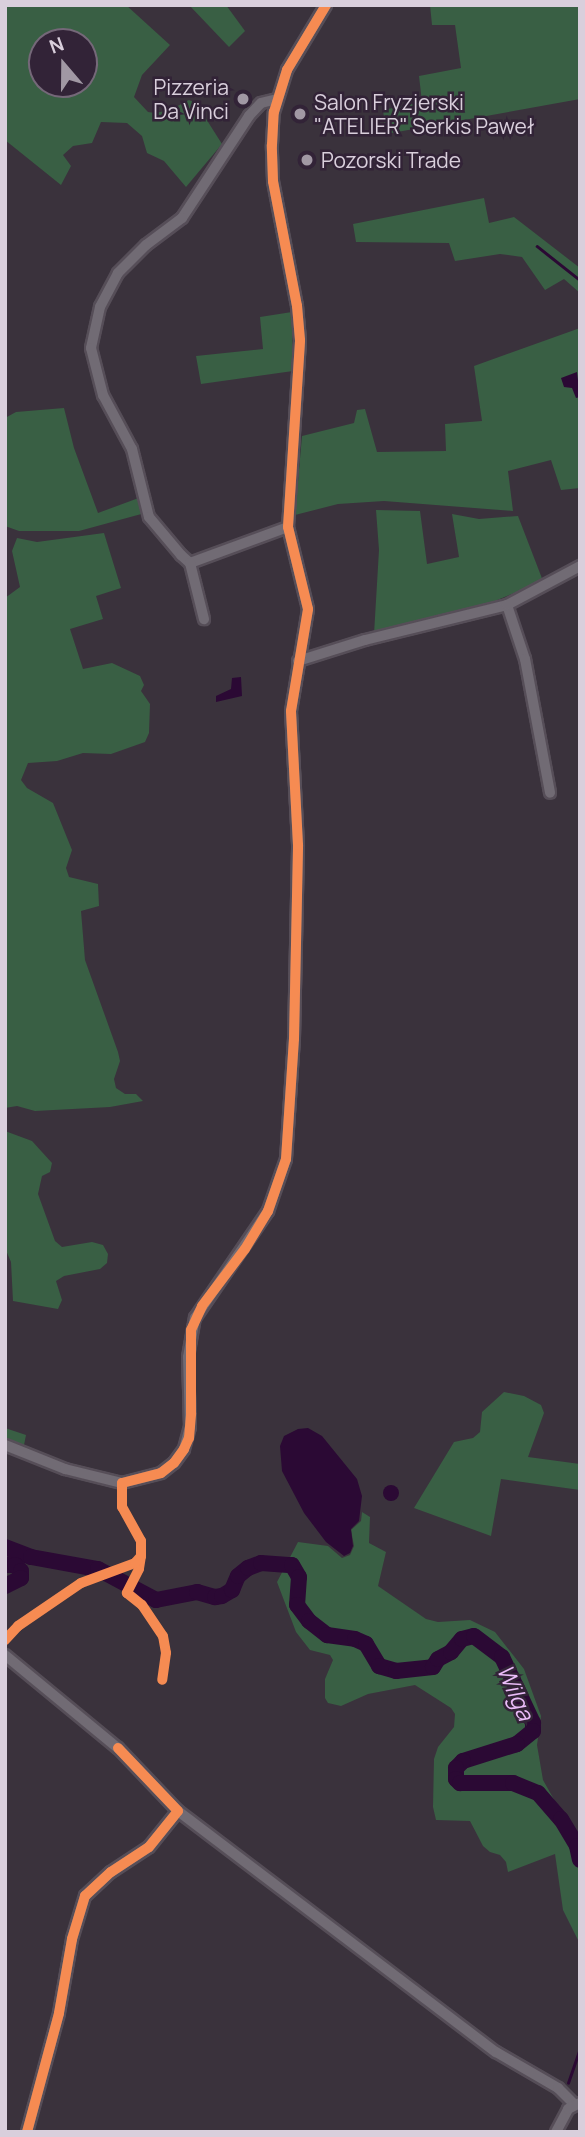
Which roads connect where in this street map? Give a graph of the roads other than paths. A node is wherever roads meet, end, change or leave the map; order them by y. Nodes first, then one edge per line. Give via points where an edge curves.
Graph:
1 (326, 5) edge
2 (277, 99) junction
3 (288, 527) junction
4 (190, 563) junction
5 (580, 566) edge
6 (507, 605) junction
7 (204, 619) dead end
8 (298, 661) junction
9 (550, 793) dead end
10 (5, 1445) edge
11 (5, 1655) edge
12 (178, 1811) junction
13 (577, 2103) edge
14 (27, 2132) edge
15 (556, 2132) edge

1 - 2 street via 294,54
2 - 3 street via 271,145 273,181 300,340
2 - 4 street via 261,103 249,116 182,218 118,273 93,332 91,348 98,380 132,449 149,517
3 - 4 street
3 - 8 street via 308,609
4 - 7 street
5 - 6 street
6 - 8 street
6 - 9 street via 526,659
8 - 10 street via 290,711 298,885 286,1159 268,1211 202,1306 191,1330 189,1438 179,1457 161,1473 122,1483 65,1469
11 - 12 street via 118,1748
12 - 13 street via 496,2052
12 - 14 street via 149,1847 85,1896
13 - 15 street via 568,2109

